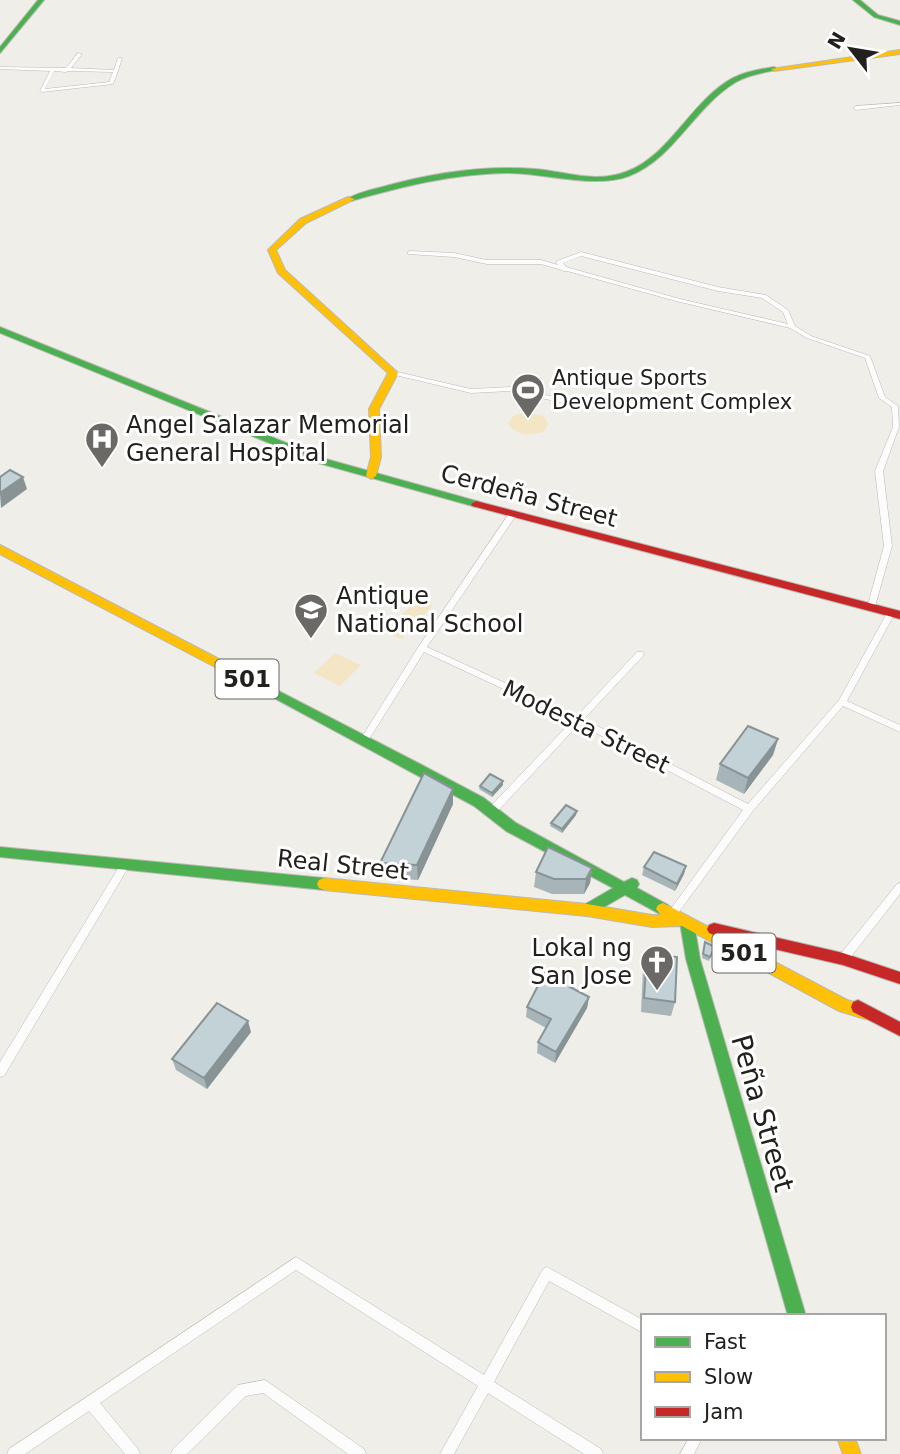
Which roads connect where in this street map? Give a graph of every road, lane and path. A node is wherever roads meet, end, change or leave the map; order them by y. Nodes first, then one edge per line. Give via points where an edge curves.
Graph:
1 (41, 0) edge
2 (856, 0) edge
3 (900, 23) edge
4 (0, 51) edge
5 (900, 52) edge
6 (80, 54) dead end
7 (120, 60) dead end
8 (0, 68) edge
9 (52, 71) junction
10 (66, 71) junction
11 (116, 71) junction
12 (900, 104) edge
13 (856, 108) dead end
14 (410, 253) dead end
15 (566, 271) junction
16 (792, 327) junction
17 (0, 330) edge
18 (393, 373) junction
19 (590, 407) dead end
20 (370, 476) junction
21 (513, 513) junction
22 (0, 549) edge
23 (872, 608) junction
24 (895, 614) edge
25 (422, 648) junction
26 (640, 654) dead end
27 (842, 702) junction
28 (578, 720) junction
29 (900, 729) edge
30 (363, 742) junction
31 (749, 809) junction
32 (492, 811) junction
33 (0, 852) edge
34 (125, 865) junction
35 (628, 887) junction
36 (900, 887) edge
37 (587, 910) junction
38 (682, 917) junction
39 (713, 929) junction
40 (843, 959) junction
41 (900, 978) edge
42 (865, 1012) junction
43 (900, 1029) edge
44 (0, 1072) edge
45 (796, 1314) edge
46 (641, 1325) edge
47 (485, 1383) junction
48 (92, 1404) junction
49 (14, 1454) edge
50 (133, 1454) edge
51 (178, 1454) edge
52 (359, 1454) edge
53 (447, 1454) edge
54 (596, 1454) edge

1 - 4 main road
2 - 3 main road via 876,16
5 - 18 main road via 759,72 734,80 650,159 626,175 600,179 531,171 466,174 377,191 301,222 272,250 281,271
6 - 10 street
7 - 11 street
8 - 9 street
9 - 10 street
9 - 11 street via 42,91 111,83
10 - 11 street
12 - 13 street
14 - 15 street via 487,262 541,262
15 - 16 street
15 - 16 street via 559,262 581,254 764,296 786,311
16 - 23 street via 868,357 882,398 895,406 896,427 879,471 888,547
17 - 20 main road, Cerdeña Street via 322,461
18 - 19 street via 471,391 510,389
18 - 20 main road via 374,409 376,457
20 - 21 main road, Cerdeña Street
21 - 23 main road, Cerdeña Street
21 - 25 street
22 - 30 main road, 501
23 - 24 main road, Cerdeña Street
24 - 27 street
25 - 28 street, Modesta Street
25 - 30 street
26 - 28 street
27 - 29 street
27 - 31 street
28 - 31 street, Modesta Street
28 - 32 street
30 - 32 main road, 501
31 - 38 street
32 - 35 main road, 501 via 512,818
33 - 34 main road, Real Street
34 - 37 main road, Real Street
34 - 44 street
35 - 37 main road
35 - 38 main road, 501
36 - 40 street
37 - 38 main road, Real Street via 652,922
38 - 39 main road, 501
38 - 42 main road, 501 via 844,1006
38 - 45 main road, Peña Street
39 - 40 main road
39 - 42 main road, 501
40 - 41 main road
42 - 43 main road, 501
46 - 47 street via 547,1273
47 - 48 street via 296,1263
47 - 53 street
47 - 54 street
48 - 49 street
48 - 50 street
51 - 52 street via 243,1390 265,1386

